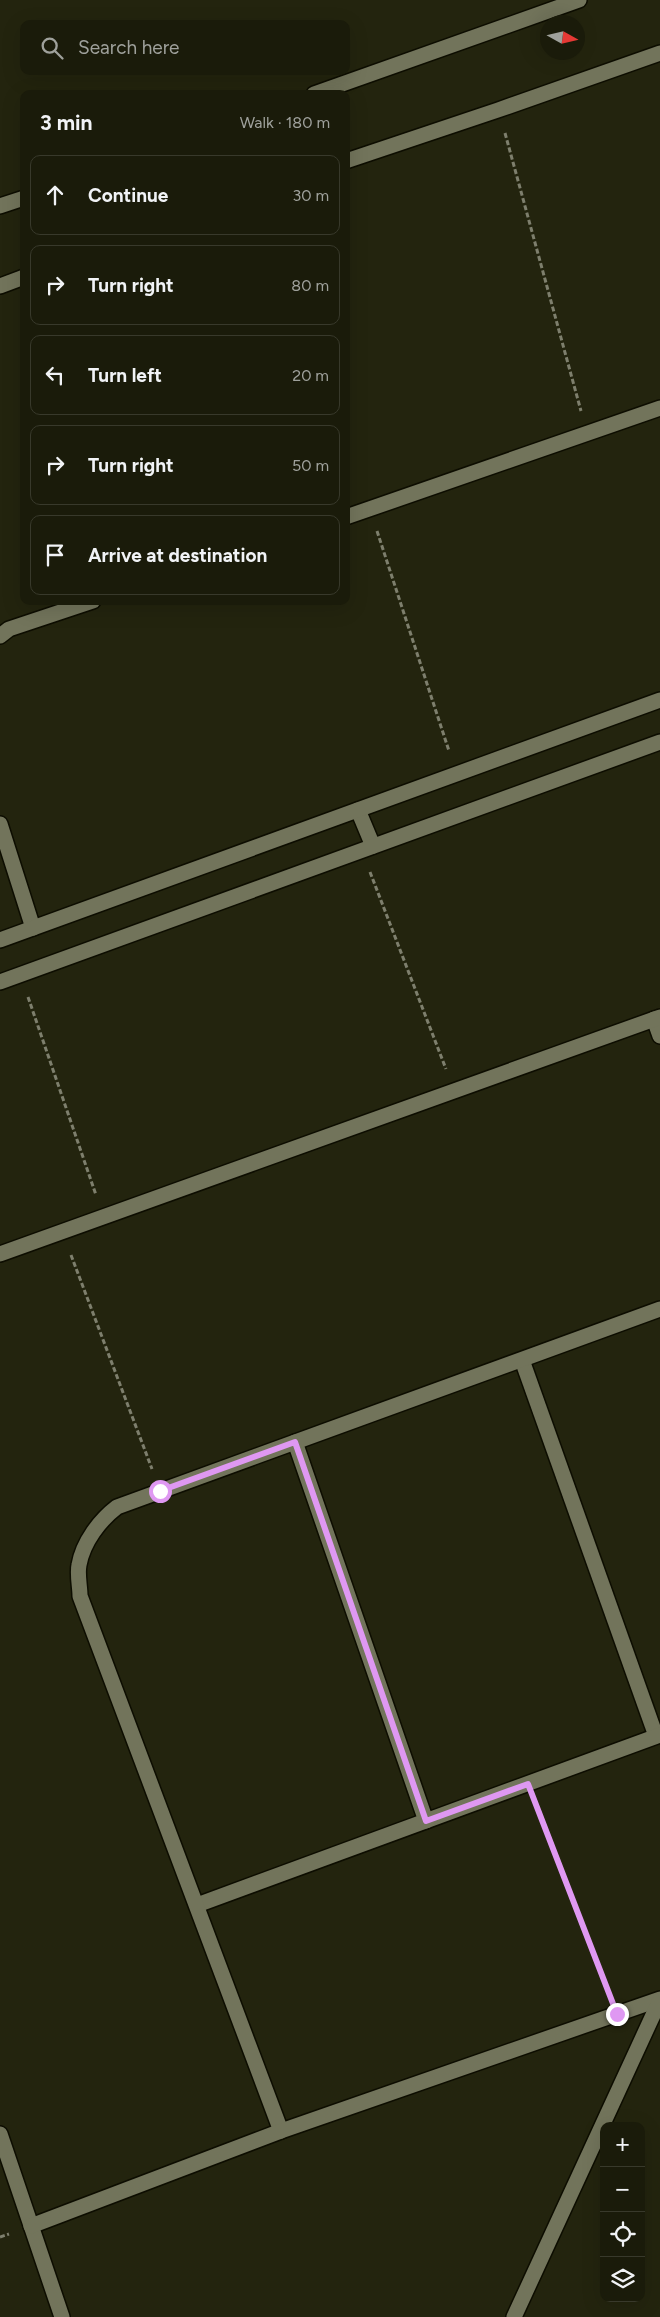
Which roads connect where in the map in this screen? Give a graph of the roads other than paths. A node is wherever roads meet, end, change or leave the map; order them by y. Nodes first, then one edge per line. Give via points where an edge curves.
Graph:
1 (579, 0) edge
2 (660, 53) edge
3 (325, 90) edge
4 (350, 160) edge
5 (20, 199) edge
6 (0, 206) edge
7 (20, 278) edge
8 (0, 286) edge
9 (660, 408) edge
10 (350, 516) edge
11 (81, 605) edge
12 (0, 636) edge
13 (660, 700) edge
14 (660, 742) edge
15 (358, 810) junction
16 (0, 824) edge
17 (367, 849) junction
18 (34, 928) junction
19 (0, 940) edge
20 (0, 982) edge
21 (657, 1018) edge
22 (660, 1036) edge
23 (0, 1254) edge
24 (660, 1309) edge
25 (522, 1360) junction
26 (295, 1442) junction
27 (658, 1735) edge
28 (426, 1821) junction
29 (197, 1905) junction
30 (660, 2000) edge
31 (282, 2132) junction
32 (0, 2134) edge
33 (31, 2226) junction
34 (62, 2317) edge
35 (514, 2317) edge

1 - 3 street
2 - 4 street
5 - 6 street
7 - 8 street
9 - 10 street
11 - 12 street via 9,629
13 - 15 street
14 - 17 street
15 - 17 street
15 - 18 street
16 - 18 street
17 - 20 street
18 - 19 street
21 - 22 street
21 - 23 street
24 - 25 street
25 - 26 street
25 - 27 street
26 - 28 street
26 - 29 street via 117,1507 106,1515 90,1537 79,1565 80,1596
27 - 28 street
28 - 29 street
29 - 31 street
30 - 31 street
30 - 35 street
31 - 33 street
32 - 33 street
33 - 34 street

